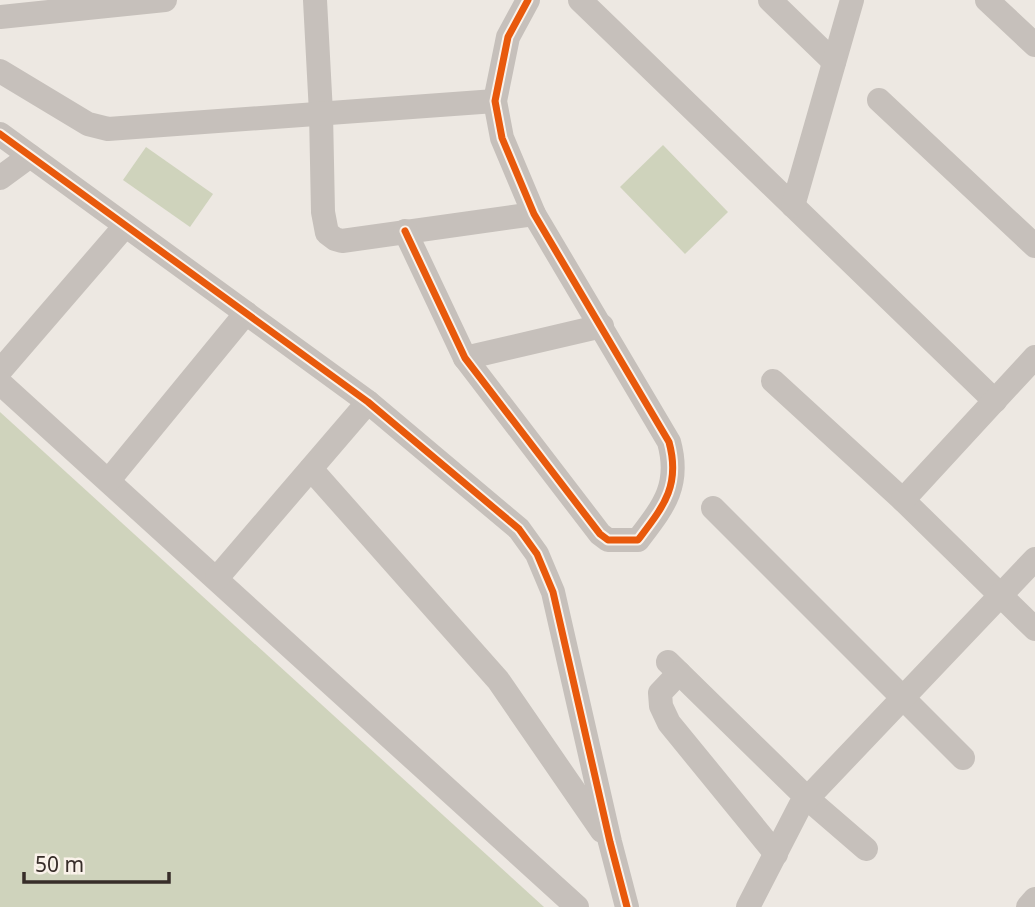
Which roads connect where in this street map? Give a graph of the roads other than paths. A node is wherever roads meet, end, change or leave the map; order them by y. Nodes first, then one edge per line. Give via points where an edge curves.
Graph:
1 (165, 0) edge
2 (314, 0) edge
3 (528, 0) edge
4 (580, 0) edge
5 (770, 0) edge
6 (852, 0) edge
7 (987, 0) edge
8 (0, 17) edge
9 (1035, 45) edge
10 (834, 62) junction
11 (0, 71) edge
12 (879, 100) dead end
13 (495, 101) junction
14 (321, 113) junction
15 (0, 134) edge
16 (30, 156) junction
17 (0, 178) edge
18 (793, 205) junction
19 (534, 214) junction
20 (125, 226) junction
21 (405, 231) junction
22 (1035, 246) edge
23 (246, 313) junction
24 (602, 326) junction
25 (1035, 357) edge
26 (465, 358) junction
27 (0, 372) edge
28 (774, 381) dead end
29 (0, 383) edge
30 (995, 401) junction
31 (368, 402) junction
32 (311, 469) junction
33 (109, 480) junction
34 (903, 499) junction
35 (713, 508) dead end
36 (1035, 559) edge
37 (217, 578) junction
38 (1000, 595) junction
39 (1035, 629) edge
40 (904, 699) junction
41 (963, 758) dead end
42 (808, 799) junction
43 (610, 842) junction
44 (866, 849) dead end
45 (776, 853) junction
46 (1035, 899) edge
47 (578, 907) edge
48 (627, 907) edge
49 (748, 907) edge
50 (1028, 907) edge

1 - 8 street
2 - 14 street
3 - 13 street via 509,37
4 - 18 street
5 - 10 street
6 - 10 street
7 - 9 street
10 - 18 street
11 - 14 street via 88,124 108,129
12 - 22 street
13 - 14 street
13 - 19 street via 502,138
14 - 21 street via 327,233 342,241
15 - 16 street
16 - 17 street
16 - 20 street
18 - 30 street
19 - 21 street
19 - 24 street
20 - 23 street
20 - 27 street
21 - 26 street
23 - 31 street
23 - 33 street
24 - 26 street
24 - 26 street via 669,442 674,461 673,486 638,540 608,540 600,534
25 - 30 street
28 - 34 street
29 - 33 street
30 - 34 street
31 - 32 street
31 - 43 street via 498,510 537,554 553,592
32 - 37 street
32 - 43 street via 498,680
33 - 37 street
34 - 38 street
35 - 40 street
36 - 38 street
37 - 47 street
38 - 39 street
38 - 40 street
40 - 41 street
40 - 42 street
42 - 44 street
42 - 45 street
42 - 45 street via 674,668 660,693 660,706 669,723
43 - 48 street
45 - 49 street
46 - 50 street

